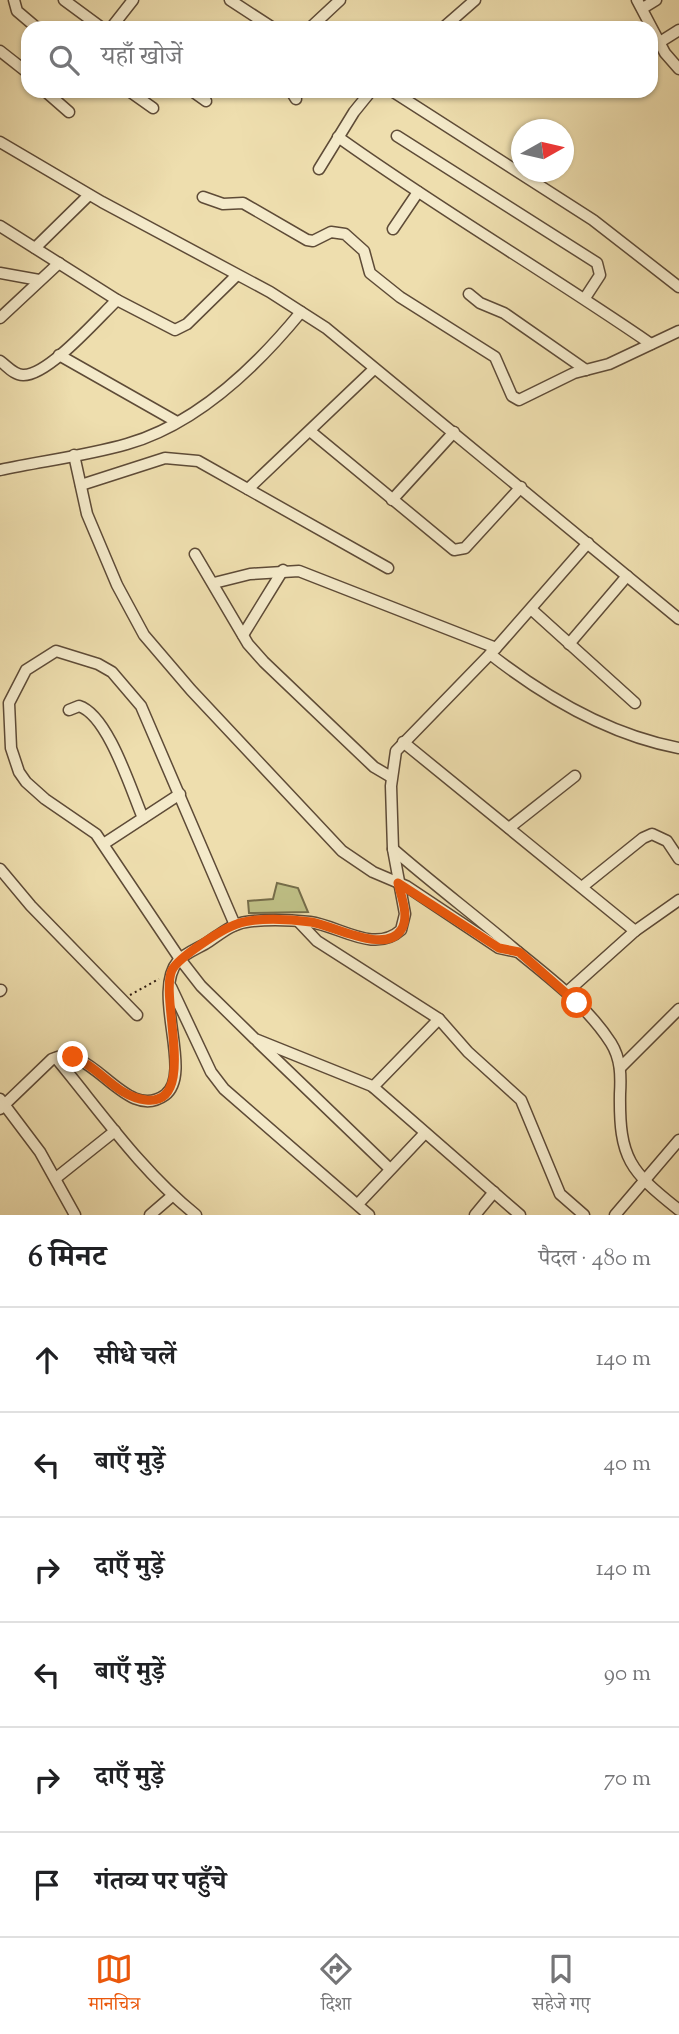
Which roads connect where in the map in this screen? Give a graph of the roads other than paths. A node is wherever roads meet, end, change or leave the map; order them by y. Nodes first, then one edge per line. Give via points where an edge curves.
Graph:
1 (14, 0) edge
2 (64, 0) edge
3 (133, 0) edge
4 (230, 0) edge
5 (340, 0) edge
6 (475, 0) edge
7 (656, 0) edge
8 (640, 4) edge
9 (29, 21) edge
10 (92, 21) edge
11 (116, 21) edge
12 (262, 21) edge
13 (321, 21) edge
14 (451, 21) edge
15 (649, 21) edge
16 (679, 30) edge
17 (658, 38) edge
18 (660, 42) junction
19 (0, 51) edge
20 (21, 68) edge
21 (679, 69) edge
22 (54, 98) edge
23 (139, 98) edge
24 (202, 98) edge
25 (366, 98) edge
26 (403, 98) edge
27 (206, 101) dead end
28 (153, 108) dead end
29 (69, 112) dead end
30 (397, 136) dead end
31 (338, 137) junction
32 (0, 142) edge
33 (319, 169) dead end
34 (418, 192) junction
35 (89, 195) junction
36 (203, 197) dead end
37 (0, 226) edge
38 (393, 229) dead end
39 (35, 248) junction
40 (59, 263) junction
41 (0, 273) edge
42 (236, 275) junction
43 (39, 280) junction
44 (679, 287) edge
45 (469, 294) dead end
46 (585, 298) junction
47 (117, 300) junction
48 (301, 312) junction
49 (0, 318) edge
50 (679, 331) edge
51 (651, 344) junction
52 (59, 355) junction
53 (0, 361) edge
54 (374, 369) junction
55 (586, 370) junction
56 (177, 422) junction
57 (310, 430) junction
58 (454, 432) junction
59 (74, 456) junction
60 (0, 470) edge
61 (81, 485) junction
62 (521, 486) junction
63 (248, 489) junction
64 (392, 500) junction
65 (588, 543) junction
66 (195, 554) dead end
67 (388, 568) dead end
68 (283, 570) junction
69 (627, 576) junction
70 (214, 583) junction
71 (531, 609) junction
72 (679, 619) edge
73 (243, 635) junction
74 (569, 644) junction
75 (493, 651) junction
76 (635, 703) dead end
77 (69, 710) dead end
78 (403, 742) junction
79 (679, 748) edge
80 (575, 776) dead end
81 (391, 777) junction
82 (180, 794) junction
83 (143, 818) junction
84 (509, 828) junction
85 (104, 843) junction
86 (393, 849) junction
87 (679, 859) edge
88 (0, 869) edge
89 (398, 883) junction
90 (582, 887) junction
91 (679, 900) edge
92 (299, 922) junction
93 (234, 925) junction
94 (635, 931) junction
95 (519, 952) junction
96 (180, 959) junction
97 (170, 980) junction
98 (567, 992) junction
99 (679, 1009) edge
100 (137, 1015) dead end
101 (439, 1019) junction
102 (255, 1039) junction
103 (56, 1058) junction
104 (620, 1068) junction
105 (373, 1087) junction
106 (1, 1104) edge
107 (115, 1131) junction
108 (425, 1133) junction
109 (679, 1140) edge
110 (390, 1169) junction
111 (56, 1178) junction
112 (643, 1181) junction
113 (494, 1192) junction
114 (172, 1196) junction
115 (358, 1203) junction
116 (679, 1210) edge
117 (75, 1215) edge
118 (150, 1215) edge
119 (195, 1215) edge
120 (369, 1215) edge
121 (475, 1215) edge
122 (520, 1215) edge
123 (584, 1215) edge
124 (615, 1215) edge

1 - 9 street via 17,11
2 - 10 street
3 - 11 street
4 - 12 street
5 - 13 street
6 - 14 street
7 - 8 street
8 - 15 street
16 - 18 street
17 - 18 street
18 - 21 street
19 - 20 street
22 - 29 street
23 - 28 street
24 - 27 street
25 - 31 street
26 - 44 street via 593,220
30 - 46 street via 597,263 600,275
31 - 33 street
31 - 34 street
32 - 35 street
34 - 38 street
34 - 46 street
35 - 39 street
35 - 42 street
36 - 55 street via 223,204 243,203 307,240 331,232 345,234 364,251 370,273 495,358 516,399
37 - 39 street
39 - 40 street
40 - 43 street
40 - 47 street
41 - 43 street
42 - 47 street via 187,324 175,330
42 - 48 street
43 - 49 street
45 - 55 street
46 - 51 street
47 - 52 street
48 - 54 street
48 - 56 street via 222,391
50 - 51 street
51 - 55 street
52 - 53 street via 26,375
52 - 56 street
54 - 57 street
54 - 58 street
56 - 59 street via 127,444
57 - 63 street
57 - 64 street
58 - 62 street
58 - 64 street
59 - 60 street
59 - 61 street
61 - 63 street via 175,457 198,461
61 - 89 street via 102,554 157,652 331,841 373,872
62 - 64 street via 465,548 456,551
62 - 65 street
63 - 67 street
65 - 69 street
65 - 71 street
66 - 70 street
68 - 70 street
68 - 73 street
68 - 75 street via 299,571
69 - 72 street
69 - 74 street
70 - 73 street
71 - 74 street
71 - 75 street
73 - 81 street via 286,684 374,767
74 - 76 street
75 - 78 street
75 - 79 street via 550,697 630,736
77 - 83 street via 86,708 100,722
78 - 81 street via 396,751
78 - 84 street
80 - 84 street
81 - 86 street
82 - 83 street
82 - 85 street via 141,706 118,677 98,664 56,651 37,660 19,679 9,703 9,736 19,772 45,799
82 - 93 street
83 - 85 street
84 - 90 street
85 - 96 street
86 - 89 street
86 - 95 street
87 - 90 street via 667,841 652,834
88 - 100 street
89 - 92 street via 404,923 390,937 369,940
89 - 95 street via 499,948
90 - 94 street
91 - 94 street
92 - 93 street
92 - 101 street via 317,941
93 - 96 street
94 - 98 street
95 - 98 street
96 - 97 street
96 - 102 street
97 - 103 street via 175,1070 165,1095 148,1101 135,1097 84,1062
97 - 115 street via 211,1072 224,1089
98 - 104 street via 608,1040
99 - 104 street
101 - 105 street
101 - 123 street via 521,1100 560,1194
102 - 105 street
102 - 110 street
103 - 106 street
103 - 107 street
104 - 112 street via 622,1142
105 - 108 street
106 - 111 street
107 - 111 street
107 - 114 street
108 - 110 street
108 - 113 street
109 - 112 street
110 - 115 street
111 - 117 street
112 - 116 street
112 - 124 street
113 - 121 street
113 - 122 street
114 - 118 street
114 - 119 street
115 - 120 street

